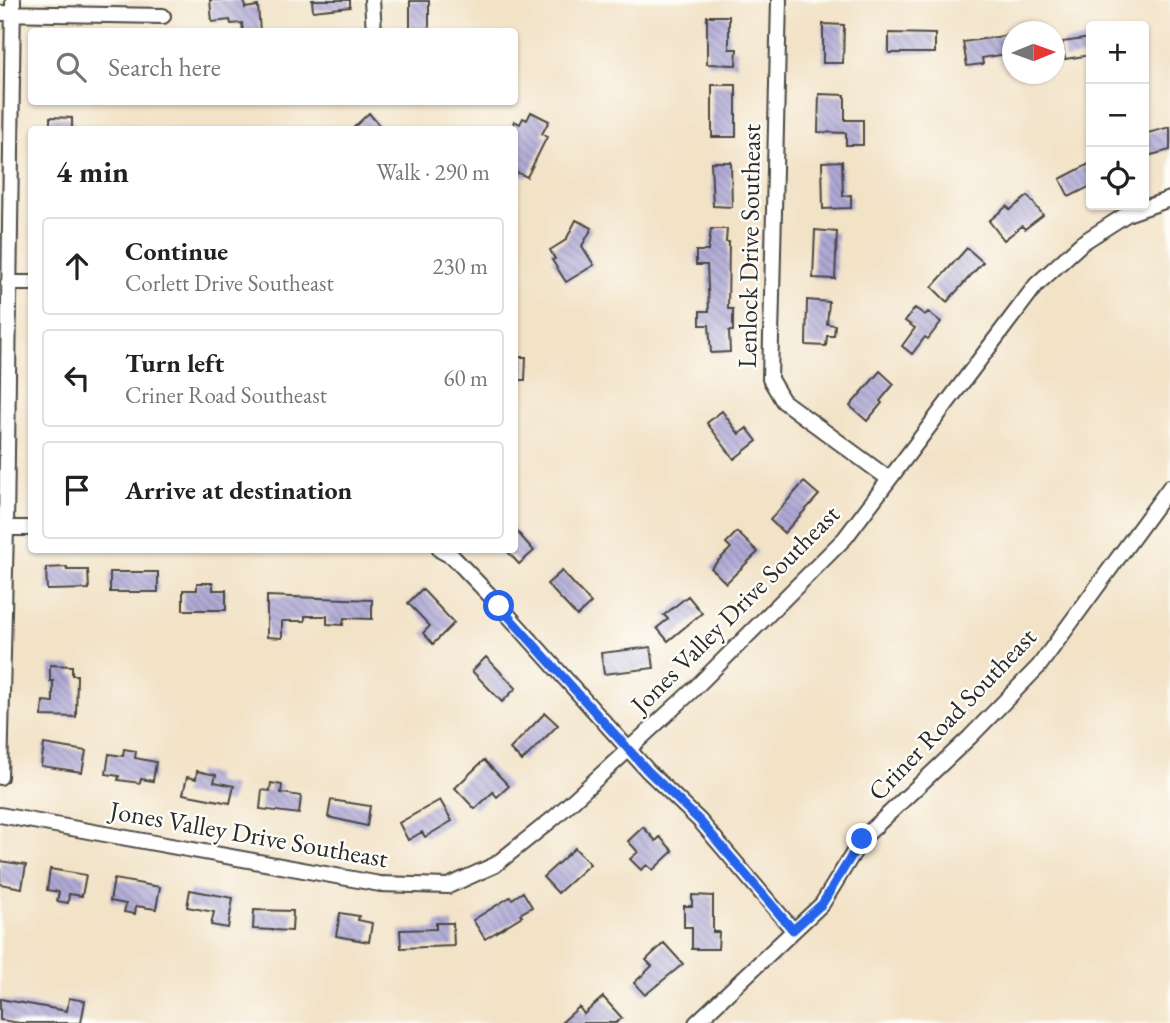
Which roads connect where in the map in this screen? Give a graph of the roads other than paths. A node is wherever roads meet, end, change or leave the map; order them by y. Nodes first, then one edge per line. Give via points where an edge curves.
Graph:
1 (372, 0) edge
2 (779, 0) edge
3 (8, 9) edge
4 (163, 16) dead end
5 (374, 28) edge
6 (1170, 199) edge
7 (8, 283) junction
8 (28, 283) edge
9 (889, 478) junction
10 (1170, 487) edge
11 (6, 528) junction
12 (28, 528) edge
13 (446, 553) edge
14 (629, 749) junction
15 (0, 777) edge
16 (0, 815) edge
17 (793, 930) junction
18 (696, 1023) edge

1 - 5 street
2 - 9 street, Lenlock Drive Southeast via 770,379 783,401
3 - 4 street
3 - 7 street
6 - 9 street, Jones Valley Drive Southeast via 1127,214 1082,243 1035,285
7 - 8 street
7 - 11 street
9 - 14 street, Jones Valley Drive Southeast via 845,538
10 - 17 street, Criner Road Southeast via 1040,666 862,839 822,904
11 - 12 street
11 - 15 street
13 - 14 street
14 - 16 street, Jones Valley Drive Southeast via 495,865 448,886 380,884
14 - 17 street via 700,821
17 - 18 street, Criner Road Southeast

